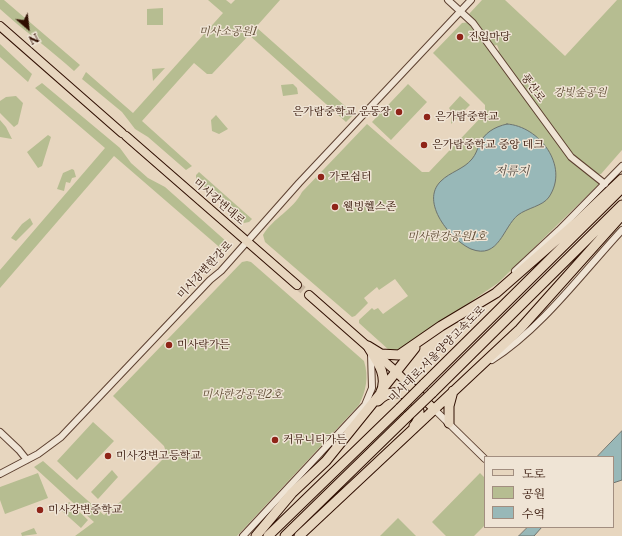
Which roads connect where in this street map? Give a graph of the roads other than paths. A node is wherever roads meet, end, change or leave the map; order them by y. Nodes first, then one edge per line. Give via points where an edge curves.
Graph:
1 (471, 0) edge
2 (449, 1) edge
3 (460, 11) junction
4 (0, 26) edge
5 (622, 166) edge
6 (622, 179) edge
7 (605, 184) junction
8 (622, 188) edge
9 (622, 204) edge
10 (622, 215) edge
11 (622, 230) edge
12 (246, 241) junction
13 (298, 285) tunnel mouth
14 (309, 295) tunnel mouth
15 (441, 326) junction
16 (424, 338) junction
17 (370, 348) junction
18 (396, 371) junction
19 (473, 371) junction
20 (384, 387) junction
21 (453, 391) junction
22 (434, 409) junction
23 (449, 423) junction
24 (352, 430) junction
25 (0, 432) edge
26 (394, 448) junction
27 (484, 458) edge
28 (27, 460) junction
29 (0, 474) edge
30 (243, 536) edge
31 (256, 536) edge
32 (268, 536) edge
33 (285, 536) edge
34 (299, 536) edge

1 - 3 street, 미사강변한강로
2 - 3 street, 풍산로
3 - 7 street, 풍산로 via 473,23 571,157
3 - 12 street, 미사강변한강로
4 - 12 main road, 미사강변대로
5 - 7 street
6 - 15 highway via 496,293
7 - 15 street via 501,284
8 - 32 highway, 미사대로;서울양양고속도로, bridge
9 - 33 highway, 미사대로;서울양양고속도로, bridge
10 - 19 highway via 520,329
11 - 19 street via 537,322 497,356
12 - 13 main road, 미사강변대로
12 - 28 street, 미사강변한강로 via 221,271 73,426
14 - 17 main road
15 - 16 highway
16 - 17 highway via 396,356 381,354
16 - 18 highway
17 - 18 main road
17 - 20 highway via 380,367
17 - 30 street via 372,388 365,405
18 - 20 highway
18 - 22 main road
19 - 21 highway
20 - 24 highway
21 - 22 highway
21 - 23 highway via 449,406
22 - 23 street
22 - 26 highway
23 - 27 street
24 - 26 highway via 381,398 393,392 410,396 415,402 419,416 417,422
24 - 31 highway via 326,461 292,493
25 - 28 street
26 - 34 highway
28 - 29 street, 미사강변한강로

